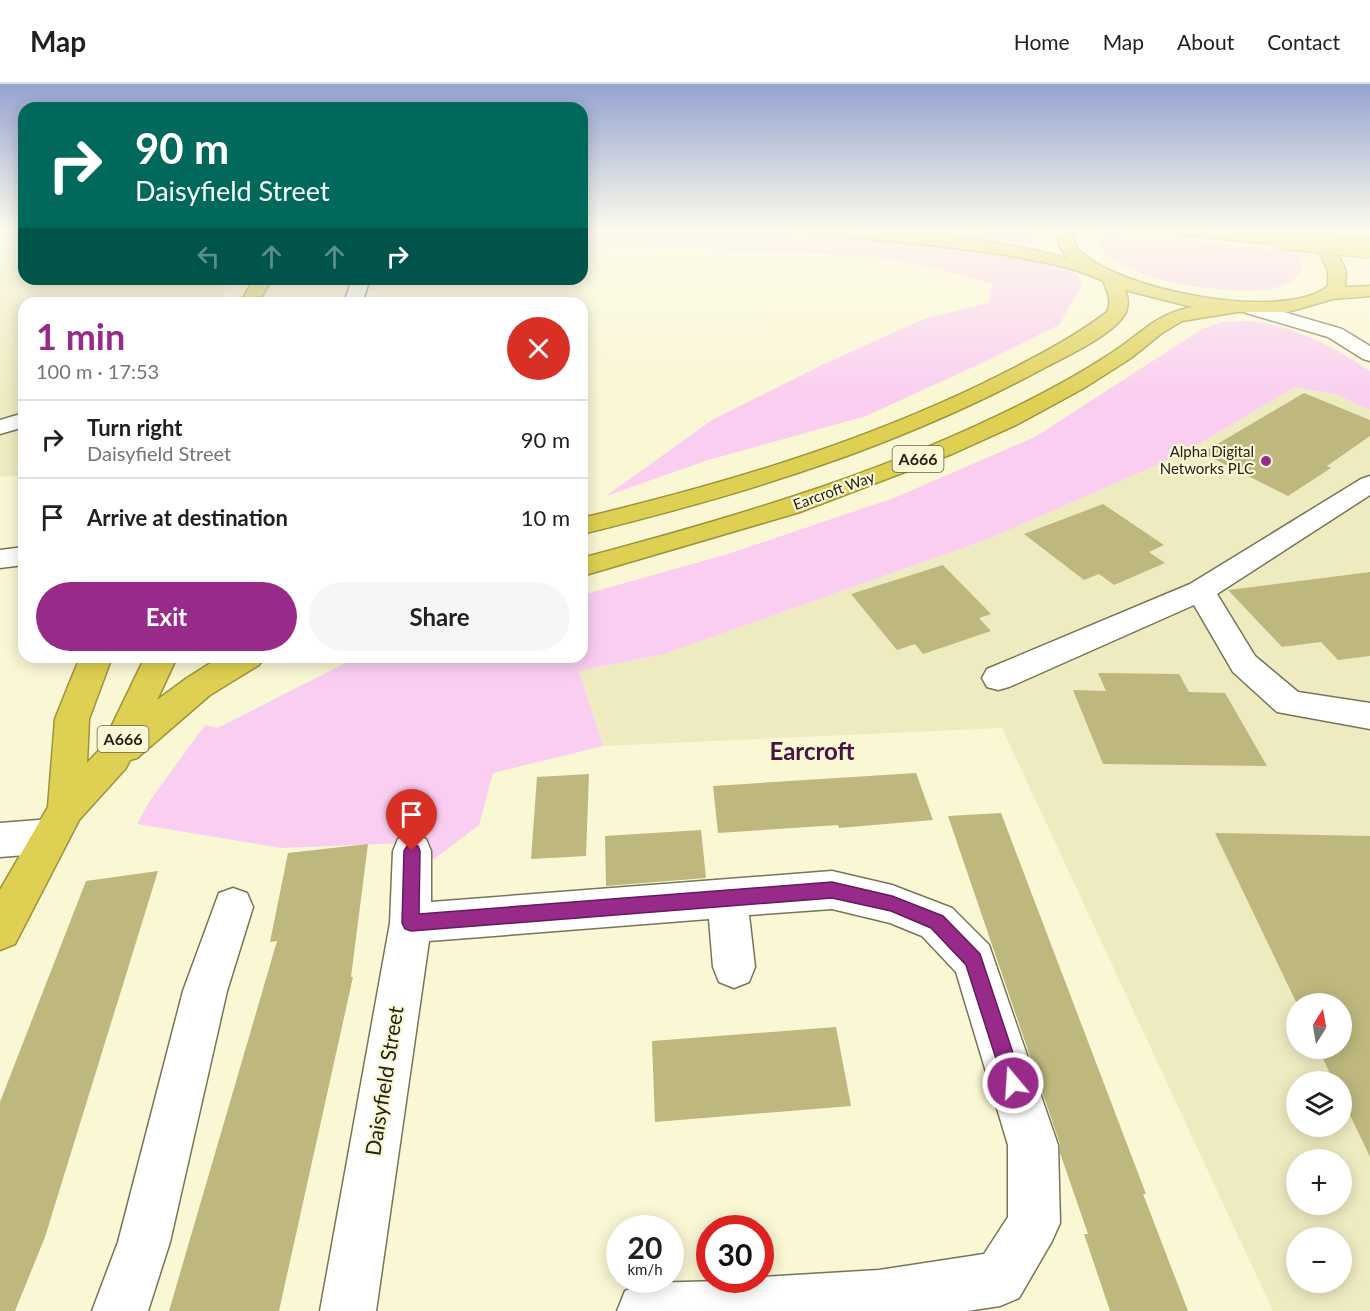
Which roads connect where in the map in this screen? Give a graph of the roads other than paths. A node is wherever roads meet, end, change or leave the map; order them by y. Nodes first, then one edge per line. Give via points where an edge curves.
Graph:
1 (1110, 286) edge
2 (1139, 286) edge
3 (1337, 286) edge
4 (1370, 291) edge
5 (1326, 296) junction
6 (1243, 308) junction
7 (1335, 333) junction
8 (1370, 355) edge
9 (18, 422) edge
10 (0, 427) edge
11 (1370, 484) edge
12 (588, 524) edge
13 (18, 557) edge
14 (0, 559) edge
15 (588, 565) edge
16 (1200, 591) junction
17 (94, 663) edge
18 (158, 663) edge
19 (236, 663) edge
20 (998, 678) dead end
21 (1370, 716) edge
22 (114, 758) junction
23 (58, 823) junction
24 (0, 840) edge
25 (412, 851) dead end
26 (727, 898) junction
27 (233, 907) dead end
28 (411, 923) junction
29 (0, 930) edge
30 (734, 967) dead end
31 (120, 1311) edge
32 (348, 1311) edge
33 (645, 1311) edge

1 - 12 highway, Earcroft Way / A666 via 1120,301 1114,316 1059,353 967,400 883,438 767,478
2 - 6 highway, A666 via 1169,297
3 - 5 highway
4 - 5 highway
5 - 6 highway, A666 via 1304,304
5 - 7 street via 1321,311
6 - 7 street
6 - 15 highway, Earcroft Way / A666 via 1174,317 1126,353 993,428 856,484 718,531
7 - 8 street
9 - 10 street
11 - 16 street
13 - 14 street
16 - 20 street
16 - 21 street via 1245,664 1289,702
17 - 23 highway, A666 via 72,719
18 - 22 highway, A666
19 - 22 highway via 188,694
22 - 23 highway, A666
23 - 24 street
23 - 29 highway, A666
25 - 28 street, Daisyfield Street
26 - 28 street
26 - 30 street
26 - 33 street via 832,890 892,904 937,922 974,960 1033,1145 1034,1223 1000,1279 879,1297
27 - 31 street via 205,991 144,1242
28 - 32 street, Daisyfield Street

